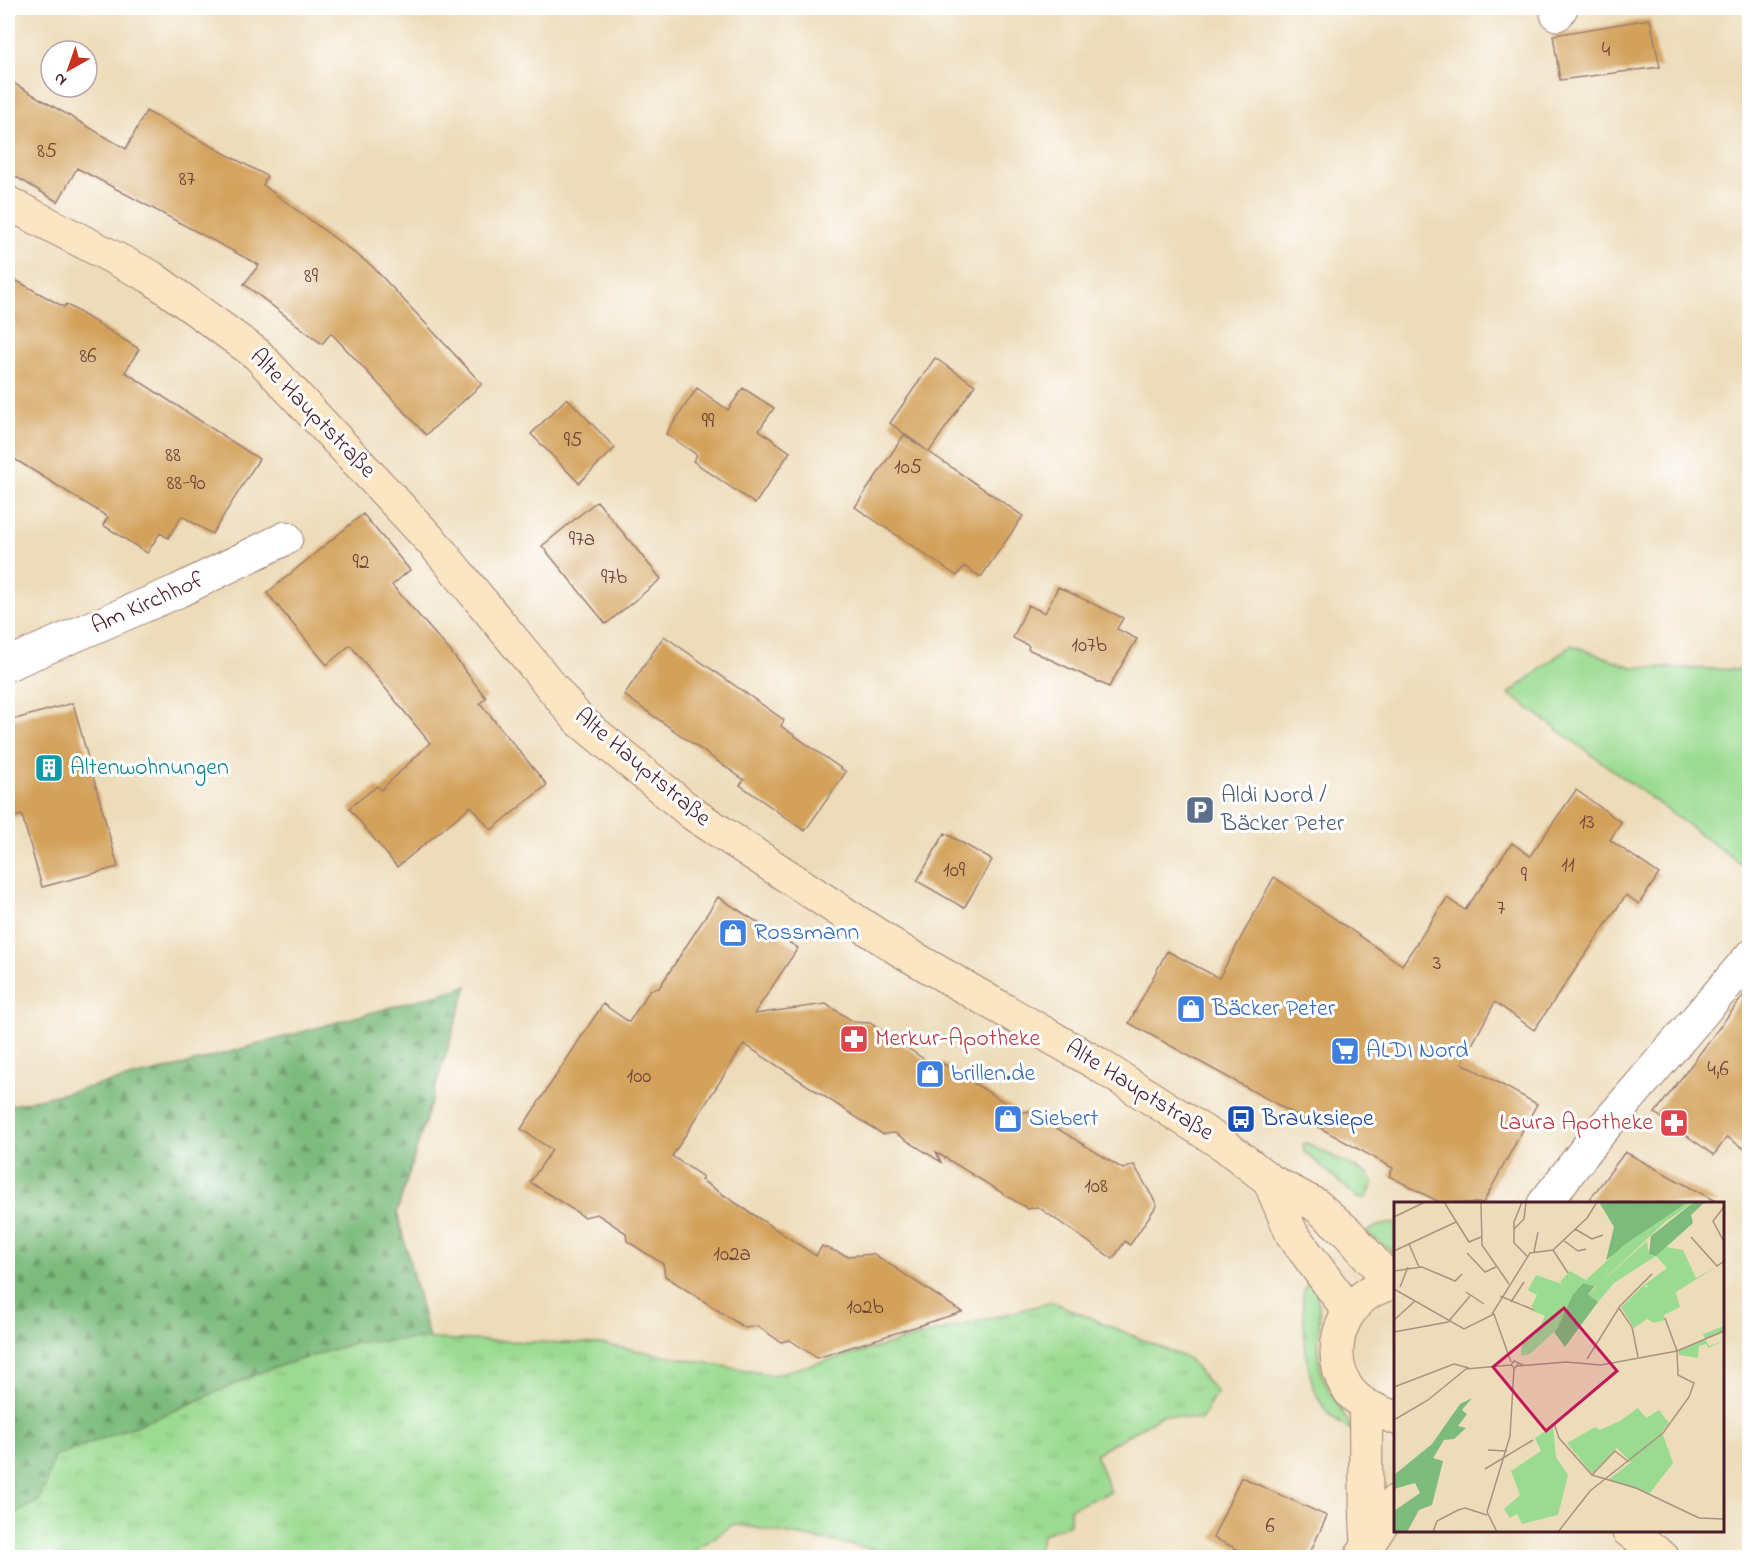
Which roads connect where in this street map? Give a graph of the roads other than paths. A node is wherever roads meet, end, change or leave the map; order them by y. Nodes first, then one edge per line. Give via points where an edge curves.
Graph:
1 (8, 203) edge
2 (286, 538) dead end
3 (8, 664) edge
4 (1749, 957) edge
5 (1269, 1180) junction
6 (1545, 1202) edge
7 (1394, 1283) edge
8 (1349, 1311) junction
9 (1365, 1406) junction
10 (1394, 1418) edge
11 (1394, 1503) edge
12 (1631, 1532) edge
13 (1364, 1550) edge
14 (1663, 1557) edge

1 - 5 main road, Alte Hauptstraße via 151,277 257,354 435,545 579,720 693,814 900,950 1115,1075 1223,1144
2 - 3 street, Am Kirchhof via 178,591
4 - 6 street via 1599,1132
5 - 7 main road, Alte Hauptstraße via 1316,1205
5 - 8 main road, Alte Hauptstraße via 1292,1234
7 - 8 main road via 1368,1293
8 - 9 main road via 1338,1335 1337,1362 1346,1387
9 - 10 main road
9 - 13 main road
11 - 13 main road
12 - 14 main road

